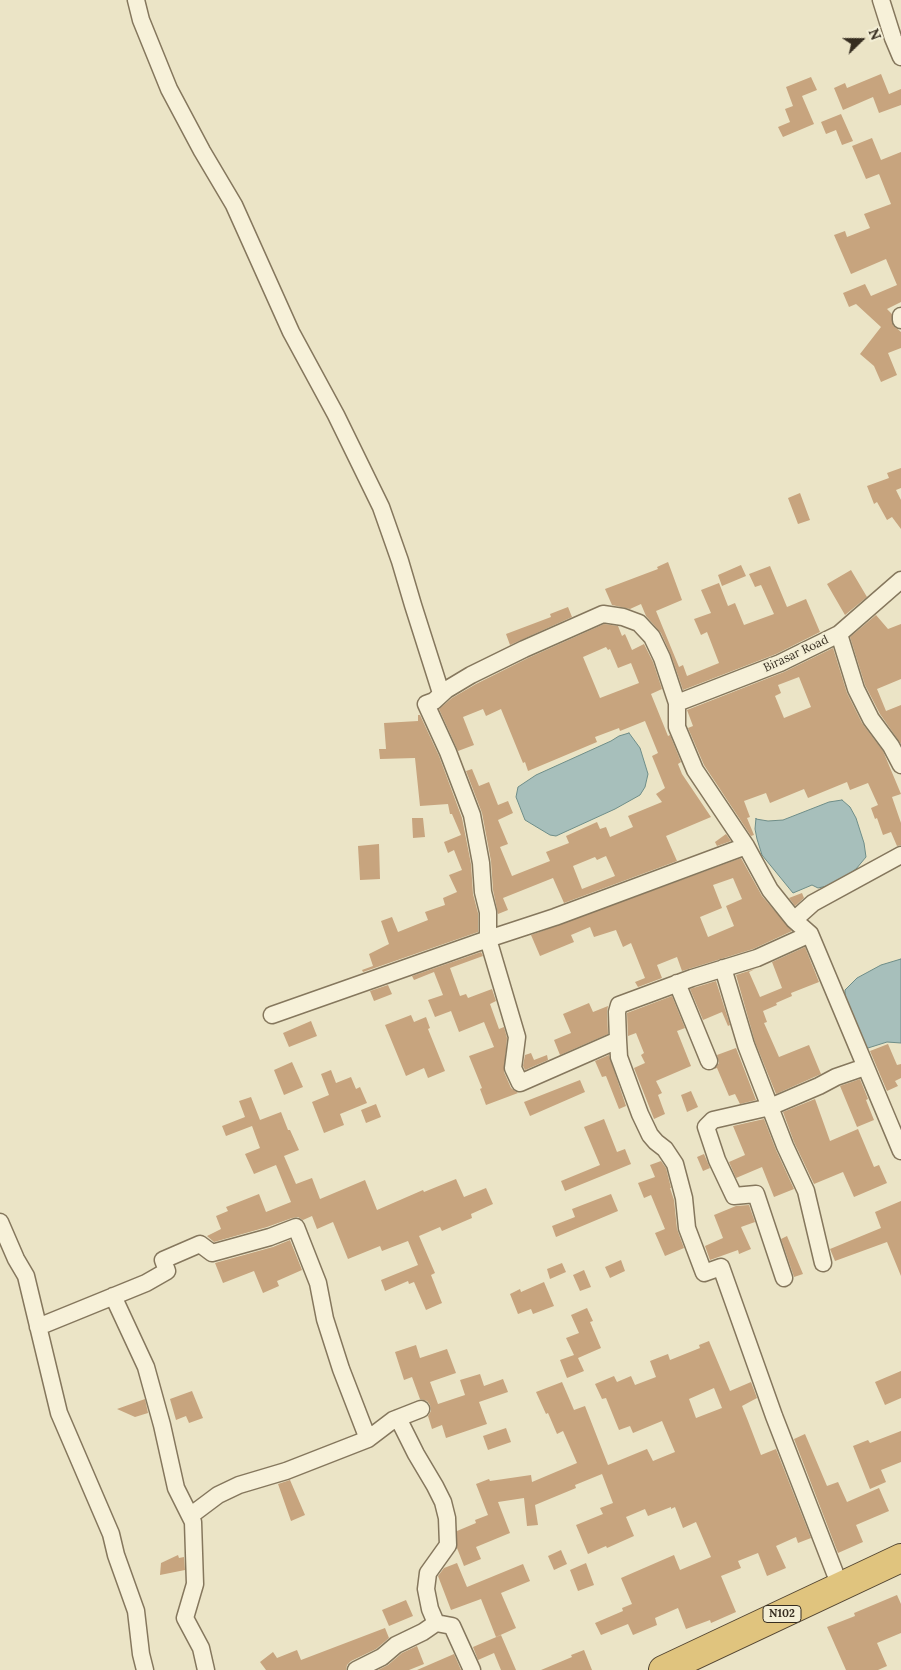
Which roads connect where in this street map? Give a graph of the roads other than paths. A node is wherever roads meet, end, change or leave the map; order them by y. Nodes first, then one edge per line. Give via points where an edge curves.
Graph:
1 (136, 0) edge
2 (880, 0) edge
3 (901, 57) edge
4 (901, 316) edge
5 (901, 320) edge
6 (901, 580) edge
7 (839, 634) junction
8 (442, 693) junction
9 (677, 703) junction
10 (901, 765) edge
11 (746, 846) junction
12 (901, 855) edge
13 (794, 920) junction
14 (810, 934) junction
15 (488, 939) junction
16 (723, 968) junction
17 (677, 983) junction
18 (272, 1015) dead end
19 (618, 1040) junction
20 (709, 1061) dead end
21 (865, 1067) junction
22 (770, 1107) junction
23 (901, 1151) edge
24 (0, 1222) edge
25 (823, 1263) dead end
26 (784, 1278) dead end
27 (113, 1296) junction
28 (38, 1327) junction
29 (421, 1409) dead end
30 (398, 1418) junction
31 (368, 1439) junction
32 (190, 1516) junction
33 (901, 1558) edge
34 (840, 1586) junction
35 (436, 1623) junction
36 (146, 1670) edge
37 (206, 1670) edge
38 (356, 1670) edge
39 (472, 1670) edge
40 (663, 1670) edge

1 - 8 street via 168,89 234,204 290,332 336,414 381,507
2 - 3 street
4 - 5 street
6 - 7 street, Birasar Road
7 - 9 street, Birasar Road via 780,663
7 - 10 street via 856,689
8 - 9 street via 515,653 603,614 638,623 652,638
8 - 15 street via 426,704 472,815 488,912
9 - 11 street via 677,726 695,770
11 - 13 street via 770,890
11 - 15 street
12 - 13 street via 813,903
13 - 14 street
14 - 16 street via 757,958
14 - 21 street
15 - 18 street
15 - 19 street via 517,1037 513,1068 520,1084
16 - 17 street
16 - 22 street via 746,1044
17 - 19 street via 619,1005
17 - 20 street
19 - 34 street via 620,1056 640,1114 650,1135 675,1164 684,1198 687,1228 704,1273 721,1267
21 - 22 street
21 - 23 street
22 - 25 street via 806,1191
22 - 26 street via 712,1120 706,1127 734,1196 756,1194
24 - 28 street via 26,1276
27 - 28 street
27 - 31 street via 159,1276 167,1271 163,1260 200,1244 212,1253 296,1227 318,1283 325,1319 348,1390
27 - 32 street via 146,1367 176,1488
28 - 36 street via 59,1413 106,1518 136,1611
29 - 30 street
30 - 31 street
30 - 35 street via 443,1502 446,1518 448,1545 428,1573 426,1590
31 - 32 street via 218,1495
32 - 37 street via 193,1522 195,1584 185,1618 201,1648
33 - 34 highway, N102
34 - 40 highway, N102
35 - 38 street
35 - 39 street via 452,1626

